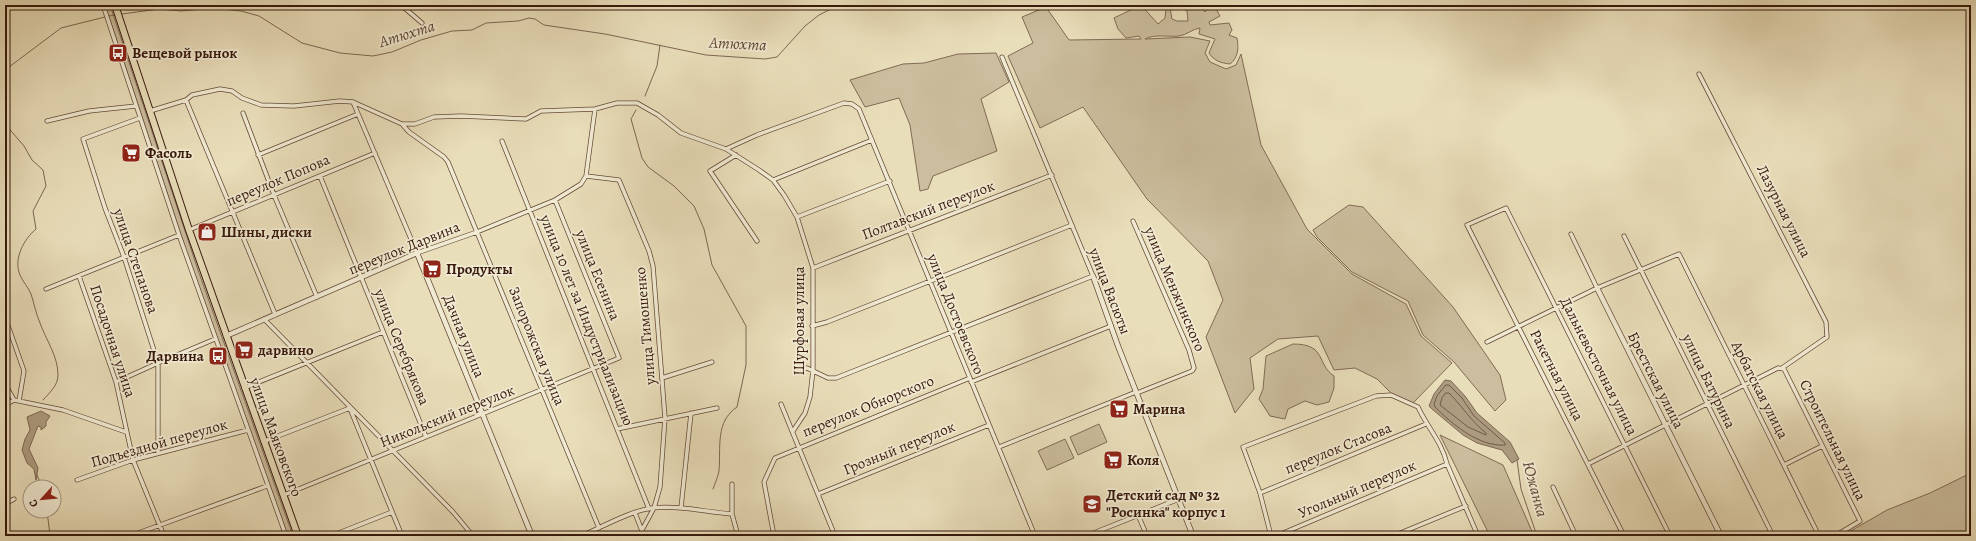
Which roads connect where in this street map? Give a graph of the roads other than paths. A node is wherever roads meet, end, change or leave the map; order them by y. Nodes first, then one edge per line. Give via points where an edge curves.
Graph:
1 (115, 5) edge
2 (401, 5) edge
3 (103, 6) edge
4 (422, 23) dead end
5 (1002, 57) dead end
6 (1700, 74) dead end
7 (186, 100) junction
8 (353, 102) junction
9 (136, 106) junction
10 (595, 109) junction
11 (150, 111) junction
12 (243, 112) dead end
13 (358, 114) junction
14 (140, 118) junction
15 (47, 121) dead end
16 (402, 124) junction
17 (872, 140) junction
18 (502, 141) dead end
19 (726, 149) junction
20 (375, 153) junction
21 (258, 155) junction
22 (736, 155) junction
23 (1052, 175) junction
24 (320, 176) junction
25 (586, 176) junction
26 (773, 180) junction
27 (890, 181) junction
28 (274, 195) junction
29 (555, 200) junction
30 (530, 210) junction
31 (232, 212) junction
32 (797, 217) junction
33 (1133, 221) dead end
34 (1467, 224) joint
35 (1072, 225) junction
36 (189, 230) junction
37 (909, 230) junction
38 (477, 232) junction
39 (1571, 234) dead end
40 (179, 235) junction
41 (1624, 236) dead end
42 (757, 241) dead end
43 (417, 253) junction
44 (124, 257) junction
45 (813, 268) junction
46 (1640, 269) junction
47 (79, 276) junction
48 (1093, 276) junction
49 (361, 278) junction
50 (930, 281) junction
51 (1597, 288) junction
52 (46, 289) dead end
53 (317, 297) junction
54 (1556, 309) junction
55 (275, 314) junction
56 (5, 317) edge
57 (264, 319) junction
58 (812, 326) junction
59 (1111, 326) junction
60 (1519, 326) junction
61 (383, 332) junction
62 (951, 332) junction
63 (226, 336) junction
64 (215, 340) junction
65 (1487, 342) dead end
66 (619, 358) joint
67 (158, 362) junction
68 (308, 362) junction
69 (712, 362) dead end
70 (593, 369) junction
71 (1783, 369) junction
72 (813, 370) junction
73 (797, 371) dead end
74 (662, 378) junction
75 (971, 380) junction
76 (116, 382) junction
77 (5, 384) edge
78 (1744, 386) junction
79 (244, 388) junction
80 (542, 390) junction
81 (1137, 392) junction
82 (14, 400) junction
83 (19, 402) junction
84 (348, 403) junction
85 (5, 404) edge
86 (781, 404) dead end
87 (1706, 404) junction
88 (350, 408) junction
89 (717, 408) dead end
90 (691, 413) junction
91 (483, 414) junction
92 (664, 418) junction
93 (1426, 424) junction
94 (989, 425) junction
95 (1666, 425) junction
96 (617, 429) junction
97 (248, 430) junction
98 (793, 431) junction
99 (126, 432) junction
100 (426, 437) junction
101 (264, 441) junction
102 (1625, 445) junction
103 (1822, 446) junction
104 (799, 447) junction
105 (999, 448) junction
106 (394, 450) junction
107 (158, 453) junction
108 (133, 460) junction
109 (371, 460) junction
110 (1448, 464) junction
111 (1588, 464) junction
112 (1784, 465) junction
113 (77, 480) dead end
114 (732, 484) dead end
115 (267, 486) junction
116 (1553, 487) dead end
117 (1260, 493) junction
118 (818, 494) junction
119 (284, 495) junction
120 (14, 499) dead end
121 (1179, 499) junction
122 (5, 504) edge
123 (1466, 506) junction
124 (654, 508) junction
125 (681, 508) junction
126 (649, 509) junction
127 (392, 512) junction
128 (635, 513) junction
129 (732, 514) junction
130 (1138, 515) junction
131 (160, 525) junction
132 (599, 528) junction
133 (642, 530) junction
134 (130, 536) edge
135 (164, 536) edge
136 (286, 536) edge
137 (298, 536) edge
138 (331, 536) edge
139 (402, 536) edge
140 (473, 536) edge
141 (532, 536) edge
142 (581, 536) edge
143 (644, 536) edge
144 (738, 536) edge
145 (774, 536) edge
146 (835, 536) edge
147 (1035, 536) edge
148 (1086, 536) edge
149 (1147, 536) edge
150 (1193, 536) edge
151 (1271, 536) edge
152 (1276, 536) edge
153 (1393, 536) edge
154 (1478, 536) edge
155 (1576, 536) edge
156 (1624, 536) edge
157 (1670, 536) edge
158 (1720, 536) edge
159 (1773, 536) edge
160 (1819, 536) edge
161 (1835, 536) edge

1 - 11 main road, улица Маяковского
2 - 4 street
3 - 9 street, улица Маяковского
5 - 23 street, улица Васюты
6 - 71 street, Лазурная улица via 1826,322 1827,337
7 - 8 street via 192,95 220,89 232,91 261,105 294,106 340,100
7 - 11 street
7 - 31 street
8 - 13 street, Дачная улица
8 - 16 street
9 - 14 street, улица Маяковского
9 - 15 street via 89,111
10 - 16 street via 542,111 526,119 434,117 415,124
10 - 19 street, Шурфовая улица via 617,103 637,103 681,133
10 - 25 street
11 - 36 main road, улица Маяковского
12 - 21 street
13 - 20 street, Дачная улица
13 - 21 street
14 - 40 street, улица Маяковского
14 - 44 street, улица Степанова via 83,139
16 - 38 street, Запорожская улица via 448,162
17 - 19 street, улица Достоевского via 859,109 852,104 844,103
17 - 26 street
17 - 27 street, улица Достоевского
18 - 30 street, улица 10 лет за Индустриализацию
19 - 22 street, Шурфовая улица
20 - 24 street, переулок Попова
20 - 43 street, Дачная улица
21 - 28 street
22 - 26 street, Шурфовая улица
22 - 42 street via 710,171
23 - 35 street, улица Васюты
23 - 37 street, Полтавский переулок
24 - 28 street, переулок Попова
24 - 49 street, улица Серебрякова
25 - 29 street, переулок Дарвина via 581,184
25 - 74 street, улица Тимошенко via 618,180 649,251 653,266
26 - 32 street, Шурфовая улица
27 - 32 street
27 - 37 street, улица Достоевского
28 - 31 street, переулок Попова
28 - 53 street
29 - 30 street, переулок Дарвина
29 - 66 street, улица Есенина
30 - 38 street, переулок Дарвина
30 - 70 street, улица 10 лет за Индустриализацию
31 - 36 street, переулок Попова
31 - 55 street
32 - 45 street, Шурфовая улица
33 - 81 street, улица Менжинского via 1189,350 1194,368
34 - 54 street, Дальневосточная улица via 1506,208
34 - 60 street, Ракетная улица
35 - 48 street, улица Васюты
35 - 50 street
36 - 63 main road, улица Маяковского
37 - 45 street, Полтавский переулок
37 - 50 street, улица Достоевского
38 - 43 street, переулок Дарвина
38 - 80 street, Запорожская улица
39 - 51 street, Брестская улица
40 - 44 street
40 - 64 street, улица Маяковского
41 - 46 street, улица Батурина
43 - 49 street, переулок Дарвина
43 - 91 street, Дачная улица
44 - 47 street
44 - 67 street, улица Степанова
45 - 58 street, Шурфовая улица
46 - 51 street
46 - 78 street, Арбатская улица via 1679,254
46 - 87 street, улица Батурина
47 - 52 street
47 - 76 street, Посадочная улица
48 - 59 street, улица Васюты
48 - 62 street
49 - 53 street, переулок Дарвина
49 - 61 street, улица Серебрякова
50 - 58 street
50 - 62 street, улица Достоевского
51 - 54 street
51 - 95 street, Брестская улица
53 - 55 street, переулок Дарвина
54 - 60 street
54 - 102 street, Дальневосточная улица
55 - 57 street, переулок Дарвина
56 - 83 street via 24,371
57 - 63 street, переулок Дарвина
57 - 68 street
58 - 72 street, Шурфовая улица
59 - 75 street, переулок Обнорского
59 - 81 street, улица Васюты
60 - 65 street
60 - 111 street, Ракетная улица
61 - 68 street
61 - 100 street, улица Серебрякова
62 - 72 street via 836,378 828,378
62 - 75 street, улица Достоевского
63 - 79 main road, улица Маяковского
64 - 67 street
64 - 97 street, улица Маяковского
66 - 70 street, Никольский переулок
67 - 76 street
67 - 107 street, улица Степанова
68 - 79 street
68 - 84 street
69 - 74 street
70 - 80 street, Никольский переулок
70 - 96 street, улица 10 лет за Индустриализацию
71 - 78 street via 1778,368
71 - 103 street, Строительная улица
72 - 73 street via 807,368
72 - 98 street, Шурфовая улица via 805,413
74 - 92 street, улица Тимошенко
75 - 94 street, улица Достоевского
75 - 104 street, переулок Обнорского
76 - 99 street, Посадочная улица
77 - 82 street
78 - 87 street
78 - 112 street, Арбатская улица
79 - 101 main road, улица Маяковского
80 - 91 street, Никольский переулок
80 - 132 street, Запорожская улица
81 - 105 street
81 - 121 street, улица Васюты
82 - 83 street
82 - 85 street
83 - 99 street via 63,410
84 - 88 street
84 - 106 street
86 - 98 street
87 - 95 street
87 - 159 street, улица Батурина
88 - 101 street
88 - 109 street
89 - 90 street
90 - 92 street
90 - 125 street
91 - 100 street, Никольский переулок
91 - 141 street, Дачная улица
92 - 96 street
92 - 124 street, улица Тимошенко via 660,487
93 - 110 street via 1433,431
93 - 117 street, переулок Стасова
93 - 117 street via 1418,407 1391,395 1376,396 1243,447
94 - 105 street, улица Достоевского
94 - 118 street, Грозный переулок
95 - 102 street
95 - 158 street, Брестская улица
96 - 126 street, улица 10 лет за Индустриализацию
97 - 107 street, Подъездной переулок
97 - 115 street, улица Маяковского
98 - 104 street
99 - 108 street, Посадочная улица
100 - 106 street, Никольский переулок
101 - 119 main road, улица Маяковского
102 - 111 street
102 - 157 street, Дальневосточная улица
103 - 112 street
103 - 161 street, Строительная улица via 1860,521
104 - 118 street
104 - 145 street, переулок Обнорского via 775,458 764,482
105 - 147 street, улица Достоевского
106 - 109 street, Никольский переулок
106 - 140 street
107 - 108 street, Подъездной переулок
108 - 113 street, Подъездной переулок
108 - 131 street
109 - 119 street, Никольский переулок
109 - 127 street
110 - 123 street
110 - 152 street, Угольный переулок
111 - 156 street, Ракетная улица
112 - 160 street, Арбатская улица
114 - 129 street
115 - 131 street
115 - 136 street, улица Маяковского
116 - 155 street
117 - 151 street
118 - 146 street
119 - 137 main road, улица Маяковского
120 - 122 street
121 - 130 street
121 - 150 street, улица Васюты
123 - 153 street
123 - 154 street
124 - 125 street
124 - 126 street
124 - 133 street, улица Тимошенко
125 - 129 street
126 - 128 street
127 - 138 street
127 - 139 street
128 - 132 street
128 - 133 street
129 - 144 street
130 - 148 street
130 - 149 street
131 - 134 street
131 - 135 street
132 - 142 street
133 - 143 street

